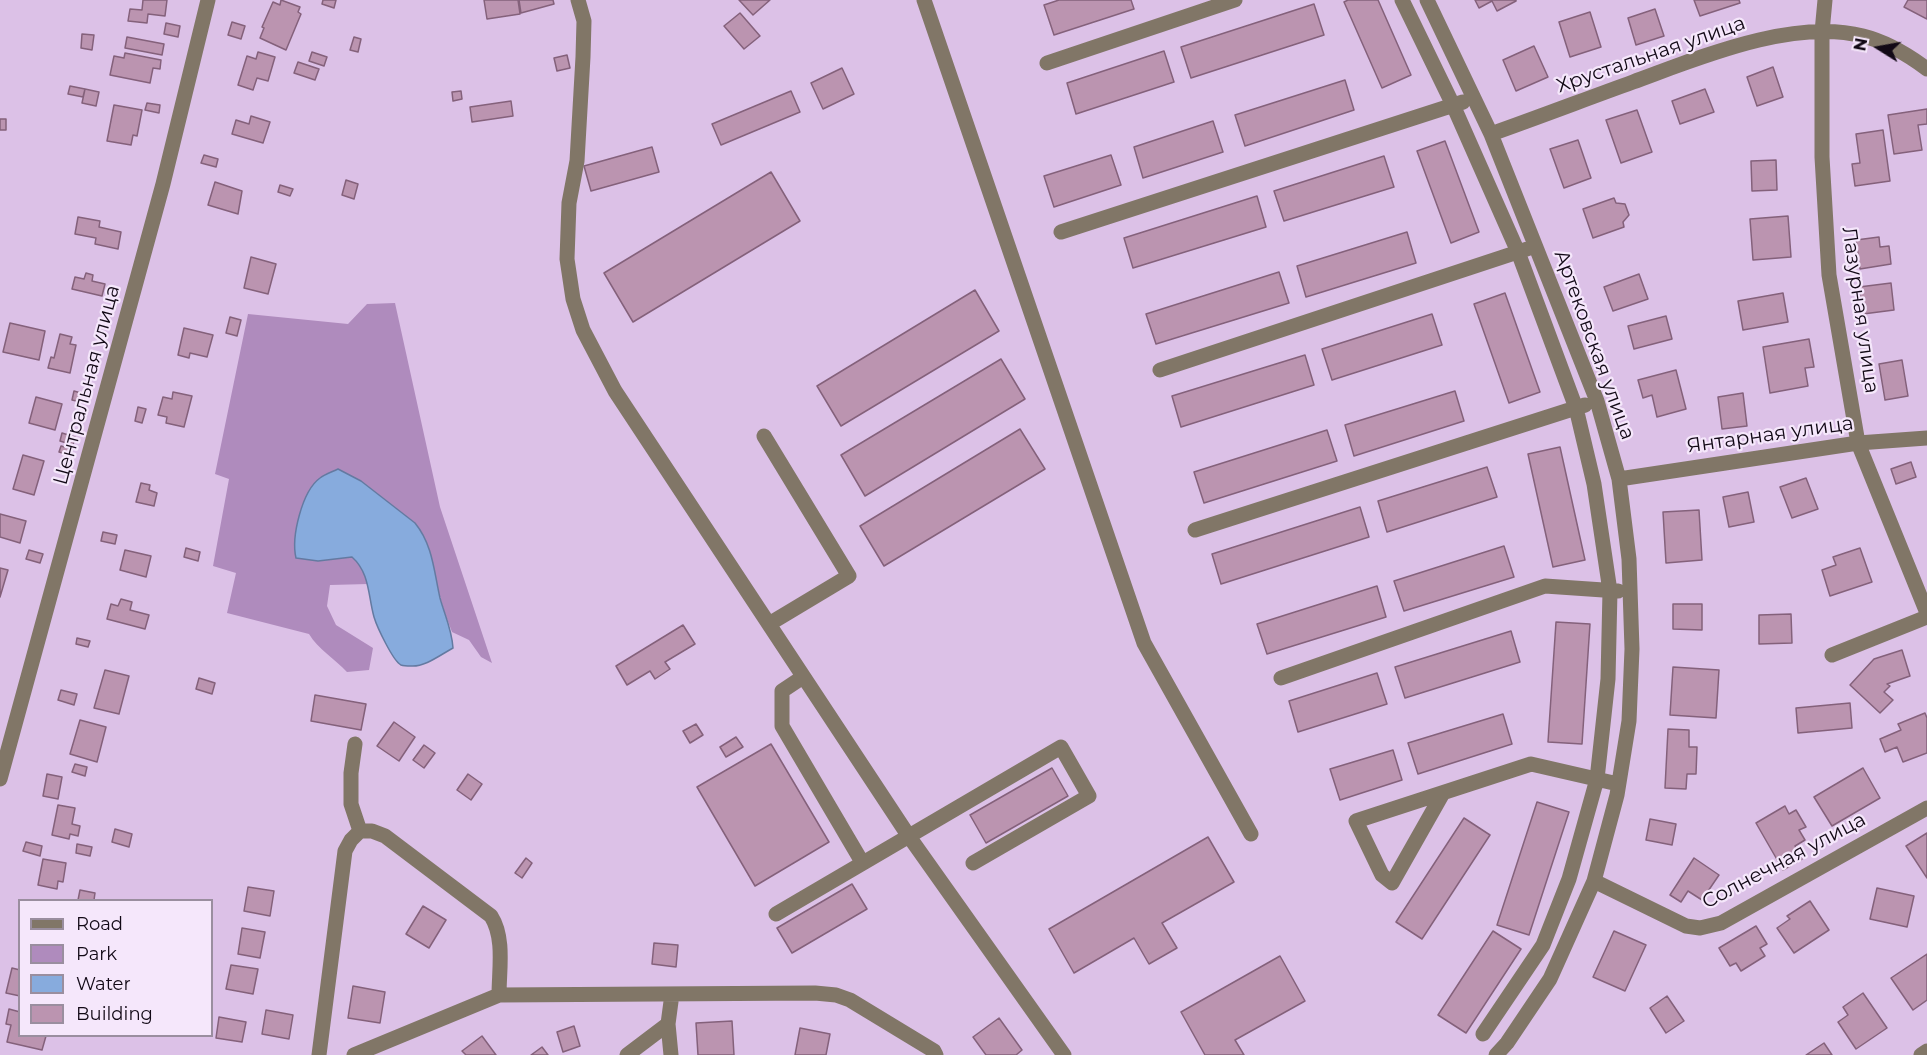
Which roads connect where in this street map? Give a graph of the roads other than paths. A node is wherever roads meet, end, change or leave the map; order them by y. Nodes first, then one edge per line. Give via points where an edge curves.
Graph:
1 (208, 0) edge
2 (578, 0) edge
3 (924, 0) edge
4 (1235, 0) edge
5 (1402, 0) edge
6 (1427, 0) edge
7 (1826, 0) edge
8 (1822, 32) junction
9 (1047, 63) dead end
10 (1927, 69) edge
11 (1474, 99) junction
12 (1454, 105) junction
13 (1491, 134) junction
14 (1061, 232) dead end
15 (1536, 246) junction
16 (1518, 252) junction
17 (1160, 370) dead end
18 (1597, 401) junction
19 (1576, 408) junction
20 (764, 436) dead end
21 (1927, 438) edge
22 (1858, 442) junction
23 (1619, 479) junction
24 (1195, 530) dead end
25 (1610, 591) junction
26 (1630, 592) junction
27 (1927, 613) edge
28 (1927, 617) edge
29 (769, 624) junction
30 (1832, 655) dead end
31 (803, 677) junction
32 (1281, 678) dead end
33 (355, 744) dead end
34 (0, 779) edge
35 (1597, 779) junction
36 (1618, 784) junction
37 (1443, 793) junction
38 (1927, 808) edge
39 (360, 831) junction
40 (1251, 834) dead end
41 (908, 835) junction
42 (862, 862) junction
43 (973, 863) dead end
44 (1594, 880) junction
45 (776, 914) dead end
46 (1543, 945) junction
47 (1562, 954) junction
48 (672, 994) junction
49 (499, 995) junction
50 (669, 1024) junction
51 (1483, 1034) dead end
52 (1927, 1051) edge
53 (319, 1055) edge
54 (354, 1055) edge
55 (627, 1055) edge
56 (671, 1055) edge
57 (936, 1055) edge
58 (1064, 1055) edge
59 (1496, 1055) edge
60 (1921, 1055) edge

1 - 34 street, Центральная улица via 163,184
2 - 29 street via 584,30 567,259 573,298 583,330 615,391
3 - 40 street via 1144,643
4 - 9 street
5 - 12 street
6 - 11 street, Артековская улица
7 - 8 street, Лазурная улица
8 - 10 street, Хрустальная улица via 1862,36 1903,51
8 - 13 street, Хрустальная улица via 1768,37 1711,53
8 - 22 street, Лазурная улица via 1822,157 1829,275
11 - 12 street
11 - 13 street, Артековская улица
12 - 14 street
12 - 16 street
13 - 15 street, Артековская улица
15 - 16 street
15 - 18 street, Артековская улица
16 - 17 street
16 - 19 street
18 - 19 street
18 - 23 street, Артековская улица
19 - 24 street
19 - 25 street via 1594,484
20 - 29 street via 849,576
21 - 22 street, Янтарная улица
22 - 23 street, Янтарная улица
22 - 27 street, Лазурная улица
23 - 26 street, Артековская улица
25 - 26 street
25 - 32 street via 1545,586
25 - 35 street via 1608,679
26 - 36 street, Артековская улица via 1629,721
28 - 30 street
29 - 31 street
31 - 41 street
31 - 42 street via 782,690 782,726
33 - 39 street via 351,804
35 - 36 street
35 - 37 street via 1531,764
35 - 46 street via 1569,879
36 - 44 street, Артековская улица
37 - 37 street via 1420,833 1392,883 1382,875 1356,821
38 - 44 street, Солнечная улица via 1721,923 1700,928 1686,926
39 - 49 street via 385,836 491,916 500,941
39 - 53 street via 345,850
41 - 42 street
41 - 43 street via 1061,747 1089,795
41 - 58 street
42 - 45 street
44 - 47 street, Артековская улица
46 - 47 street
46 - 51 street
47 - 59 street, Артековская улица via 1550,979
48 - 49 street
48 - 50 street
48 - 57 street via 836,995
49 - 54 street
50 - 55 street
50 - 56 street
52 - 60 street

